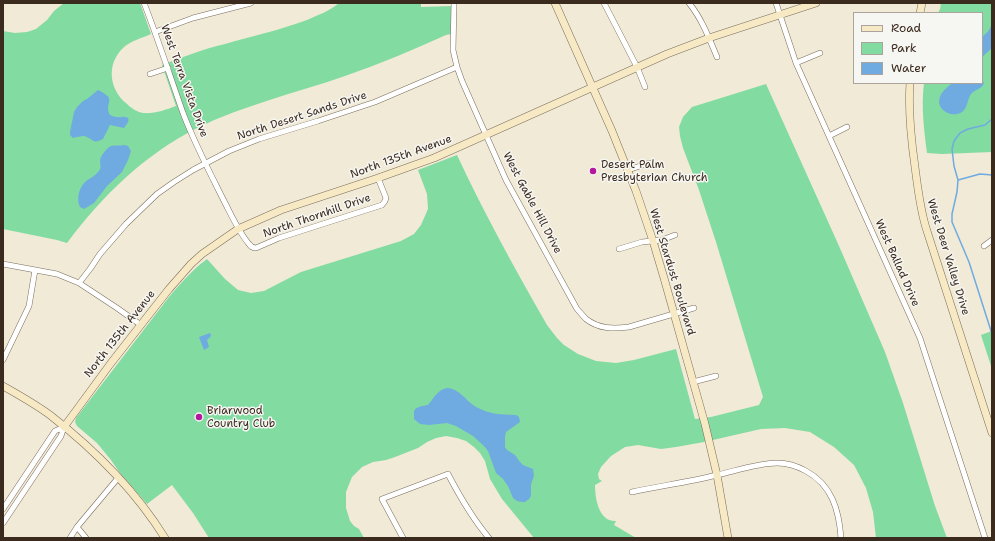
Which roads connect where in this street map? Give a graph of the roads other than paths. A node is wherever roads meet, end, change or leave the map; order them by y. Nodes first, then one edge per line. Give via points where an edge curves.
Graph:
1 (144, 3) edge
2 (251, 3) edge
3 (454, 3) edge
4 (555, 3) edge
5 (604, 3) edge
6 (689, 3) edge
7 (776, 3) edge
8 (816, 3) edge
9 (780, 15) junction
10 (155, 32) junction
11 (709, 38) junction
12 (820, 53) dead end
13 (717, 57) dead end
14 (796, 63) junction
15 (457, 67) junction
16 (168, 68) junction
17 (637, 68) junction
18 (150, 74) dead end
19 (910, 84) edge
20 (593, 87) junction
21 (645, 87) dead end
22 (848, 127) dead end
23 (486, 135) junction
24 (829, 136) junction
25 (649, 163) dead end
26 (205, 164) junction
27 (628, 170) junction
28 (378, 178) junction
29 (238, 229) junction
30 (674, 236) dead end
31 (992, 240) edge
32 (653, 241) junction
33 (984, 246) dead end
34 (619, 249) dead end
35 (3, 264) edge
36 (35, 270) junction
37 (79, 283) junction
38 (694, 308) dead end
39 (674, 313) junction
40 (141, 325) junction
41 (3, 360) edge
42 (716, 376) dead end
43 (693, 382) junction
44 (3, 386) edge
45 (64, 427) junction
46 (992, 432) edge
47 (717, 475) junction
48 (118, 478) junction
49 (17, 489) junction
50 (24, 492) junction
51 (632, 492) dead end
52 (3, 509) edge
53 (3, 523) edge
54 (77, 527) junction
55 (70, 538) edge
56 (86, 538) edge
57 (165, 538) edge
58 (403, 538) edge
59 (489, 538) edge
60 (728, 538) edge
61 (841, 538) edge
62 (985, 538) edge

1 - 10 street, West Terra Vista Drive
2 - 10 street via 193,18
3 - 15 street, West Gable Hill Drive via 453,50
4 - 20 street, West Stardust Boulevard
5 - 17 street
6 - 11 street
7 - 9 street, West Ballad Drive
8 - 9 street, North 135th Avenue
9 - 11 street, North 135th Avenue
9 - 14 street, West Ballad Drive
10 - 16 street, West Terra Vista Drive
11 - 13 street
11 - 17 street, North 135th Avenue
12 - 14 street
14 - 24 street, West Ballad Drive
15 - 23 street, West Gable Hill Drive
15 - 26 street, North Desert Sands Drive via 375,102 259,139
16 - 18 street
16 - 26 street, West Terra Vista Drive via 183,113
17 - 20 street, North 135th Avenue
17 - 21 street
19 - 46 street, West Deer Valley Drive via 910,127 922,211
20 - 23 street, North 135th Avenue
20 - 27 street, West Stardust Boulevard
22 - 24 street
23 - 28 street, North 135th Avenue via 434,158
23 - 39 street, West Gable Hill Drive via 506,180 577,309 586,319 596,325 618,328
24 - 62 street, West Ballad Drive via 920,338
25 - 27 street
26 - 29 street, West Terra Vista Drive
26 - 37 street, North Desert Sands Drive via 157,194 126,224
27 - 32 street, West Stardust Boulevard
28 - 29 street, North 135th Avenue via 281,210
28 - 29 street, North Thornhill Drive via 386,198 382,205 279,238 256,248 249,245
29 - 40 street, North 135th Avenue via 191,264
30 - 32 street
31 - 33 street
32 - 34 street
32 - 39 street, West Stardust Boulevard
35 - 36 street
36 - 37 street via 57,274
36 - 41 street via 28,306
37 - 40 street
38 - 39 street
39 - 43 street, West Stardust Boulevard
40 - 45 street, North 135th Avenue
42 - 43 street
43 - 47 street, West Stardust Boulevard
44 - 45 street via 26,399
45 - 48 street via 98,456
45 - 49 street, North 135th Avenue via 55,432
45 - 50 street, North 135th Avenue via 62,436
47 - 51 street
47 - 60 street, West Stardust Boulevard
47 - 61 street via 777,463 790,464 802,469 826,488 836,507
48 - 54 street
48 - 57 street via 131,491
49 - 50 street
49 - 52 street, North 135th Avenue
50 - 53 street, North 135th Avenue
54 - 55 street
54 - 56 street
58 - 59 street via 382,500 448,474 462,501

